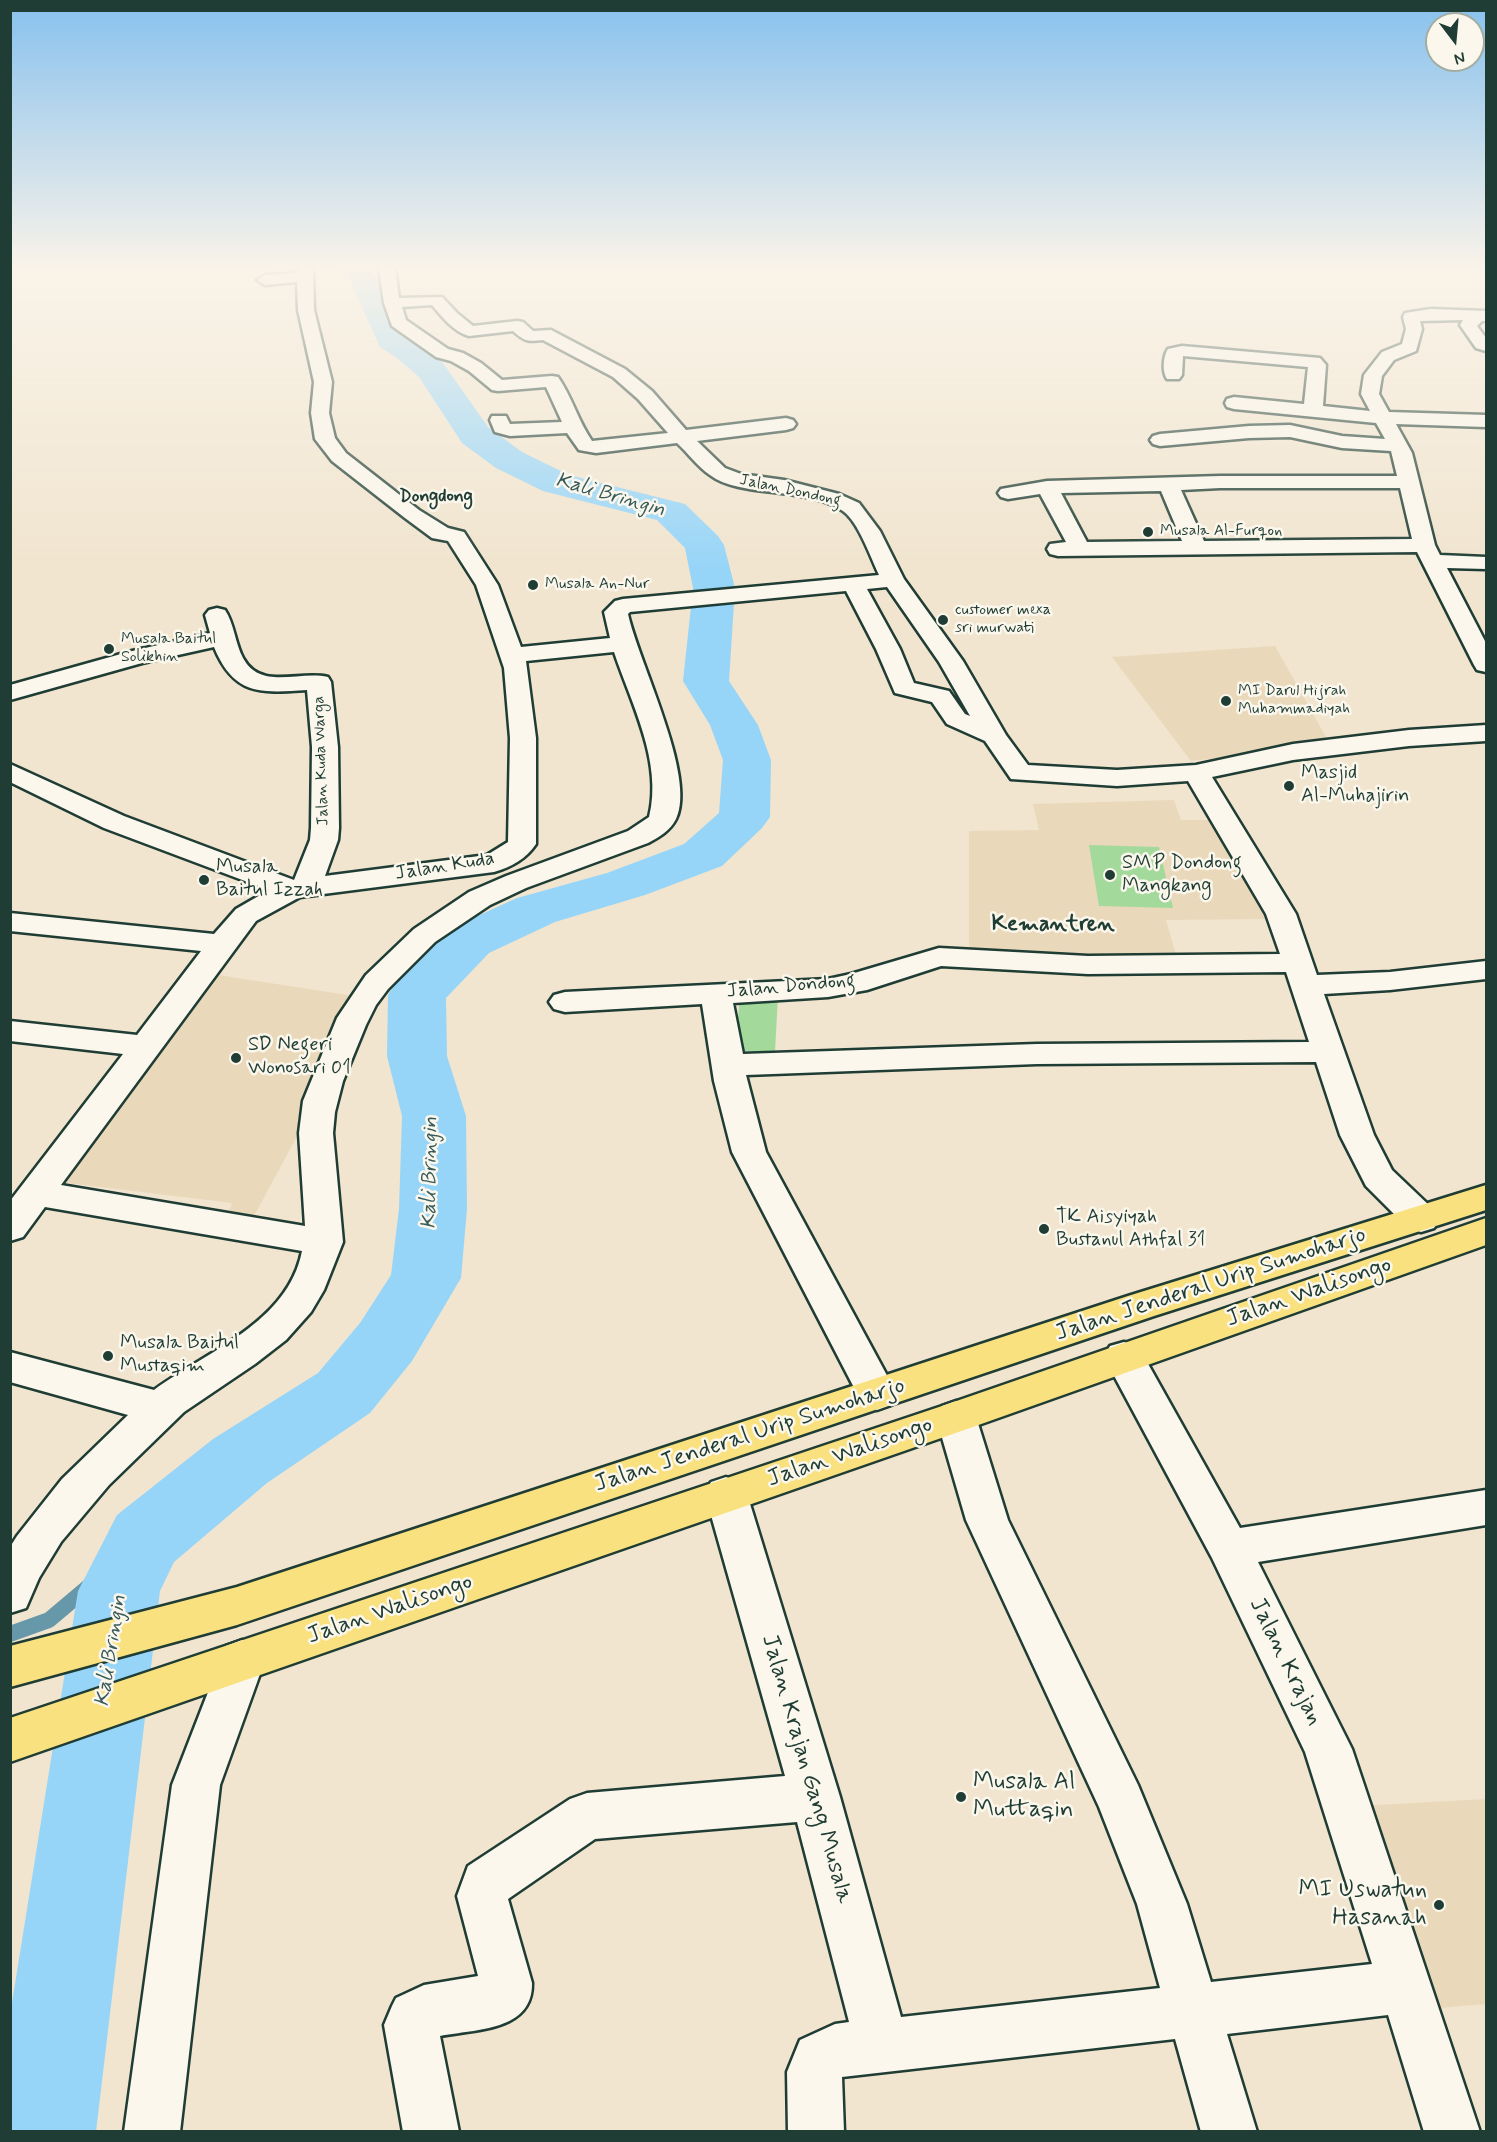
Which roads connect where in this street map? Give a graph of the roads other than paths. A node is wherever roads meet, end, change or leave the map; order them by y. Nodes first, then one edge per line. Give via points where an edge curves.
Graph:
1 (320, 368) edge
2 (476, 368) edge
3 (609, 368) edge
4 (1173, 368) edge
5 (1316, 368) edge
6 (1380, 368) edge
7 (1173, 375) dead end
8 (1234, 403) dead end
9 (1313, 411) junction
10 (1384, 418) junction
11 (499, 420) dead end
12 (1486, 421) edge
13 (786, 424) dead end
14 (573, 427) junction
15 (682, 437) junction
16 (1160, 440) dead end
17 (1397, 446) junction
18 (1408, 482) junction
19 (1168, 486) junction
20 (1047, 487) junction
21 (1008, 493) dead end
22 (1194, 546) junction
23 (1058, 549) dead end
24 (1080, 549) junction
25 (1428, 553) junction
26 (1486, 563) edge
27 (779, 567) dead end
28 (893, 580) junction
29 (853, 584) junction
30 (819, 588) junction
31 (624, 644) junction
32 (513, 655) junction
33 (1486, 665) edge
34 (10, 693) edge
35 (1486, 733) edge
36 (994, 736) junction
37 (10, 772) edge
38 (1196, 773) junction
39 (300, 887) junction
40 (10, 922) edge
41 (222, 944) junction
42 (1486, 969) edge
43 (1301, 974) junction
44 (716, 994) junction
45 (565, 1002) dead end
46 (10, 1031) edge
47 (145, 1046) junction
48 (1329, 1052) junction
49 (730, 1065) junction
50 (38, 1194) junction
51 (1486, 1197) edge
52 (1421, 1219) junction
53 (10, 1228) edge
54 (1486, 1232) edge
55 (325, 1242) junction
56 (1124, 1357) junction
57 (10, 1367) edge
58 (877, 1394) junction
59 (161, 1408) junction
60 (956, 1417) junction
61 (726, 1494) junction
62 (1486, 1507) edge
63 (1229, 1548) junction
64 (10, 1594) edge
65 (227, 1666) junction
66 (10, 1668) edge
67 (26, 1735) edge
68 (816, 1797) junction
69 (1404, 1987) junction
70 (1192, 2012) junction
71 (882, 2046) junction
72 (152, 2132) edge
73 (431, 2132) edge
74 (816, 2132) edge
75 (1229, 2132) edge
76 (1452, 2132) edge

1 - 32 street, Jalan Kuda via 323,382 320,413 325,439 339,457 412,514 440,533 456,537 487,585
2 - 14 street via 498,386 552,381
3 - 15 street, Jalan Dondong via 645,395
4 - 7 street
5 - 9 street
6 - 10 street via 1370,382 1370,394
8 - 9 street
9 - 10 street
10 - 12 street
10 - 17 street
11 - 14 street via 502,428 510,430
13 - 15 street
14 - 15 street via 583,444 591,447
15 - 28 street, Jalan Dondong via 718,472 729,477 840,500 852,507 869,531
16 - 17 street via 1290,431 1342,442
17 - 18 street
18 - 19 street
18 - 25 street
19 - 20 street
19 - 22 street
20 - 21 street
20 - 24 street
22 - 24 street
22 - 25 street
23 - 24 street
25 - 26 street
25 - 33 street
27 - 30 street via 790,585
28 - 29 street
28 - 36 street, Jalan Dondong via 951,661
29 - 30 street
29 - 36 street via 904,687 911,691 936,688 956,719
30 - 31 street via 630,605 616,612
31 - 32 street
31 - 55 street via 660,750 666,788 663,817 639,837 498,890 460,911 381,977 350,1025 319,1101 316,1132
32 - 39 street, Jalan Kuda via 524,738 522,844 494,863
34 - 39 street, Jalan Kuda Warga via 137,657 219,627 236,666 249,680 319,682 326,828 324,840
35 - 38 street via 1293,752
36 - 38 street, Jalan Dondong via 1020,773 1117,778
37 - 39 street via 114,822
38 - 43 street via 1281,914
39 - 41 street, Jalan Kuda via 246,915
40 - 41 street
41 - 47 street, Jalan Kuda
42 - 43 street, Jalan Dondong via 1390,981
43 - 44 street, Jalan Dondong via 939,957 856,984
43 - 48 street
44 - 45 street
44 - 49 street, Jalan Dondong
46 - 47 street
47 - 50 street, Jalan Kuda
48 - 49 street via 1037,1054
48 - 52 street via 1357,1135 1378,1177
49 - 58 street, Jalan Dondong via 749,1152
50 - 53 street, Jalan Kuda
50 - 55 street
51 - 52 highway, Jalan Jenderal Urip Sumoharjo
52 - 58 highway, Jalan Jenderal Urip Sumoharjo
54 - 56 highway, Jalan Walisongo
55 - 59 street via 316,1272 299,1302 280,1324
56 - 60 highway, Jalan Walisongo
56 - 63 street, Jalan Krajan
57 - 59 street
58 - 66 highway, Jalan Jenderal Urip Sumoharjo via 237,1606
59 - 64 street via 54,1516
60 - 61 highway, Jalan Walisongo
60 - 70 street via 987,1520 1121,1801 1146,1863 1162,1904
61 - 65 highway, Jalan Walisongo
61 - 68 street, Jalan Krajan Gang Musala
62 - 63 street
63 - 69 street, Jalan Krajan via 1328,1749
65 - 67 highway, Jalan Walisongo
65 - 72 street via 196,1785
68 - 71 street, Jalan Krajan Gang Musala
68 - 73 street via 587,1816 486,1884 482,1896 506,1993 501,1998 415,2017 411,2025
69 - 70 street
69 - 76 street, Jalan Krajan
70 - 71 street
70 - 75 street
71 - 74 street via 835,2051 819,2059 814,2072

